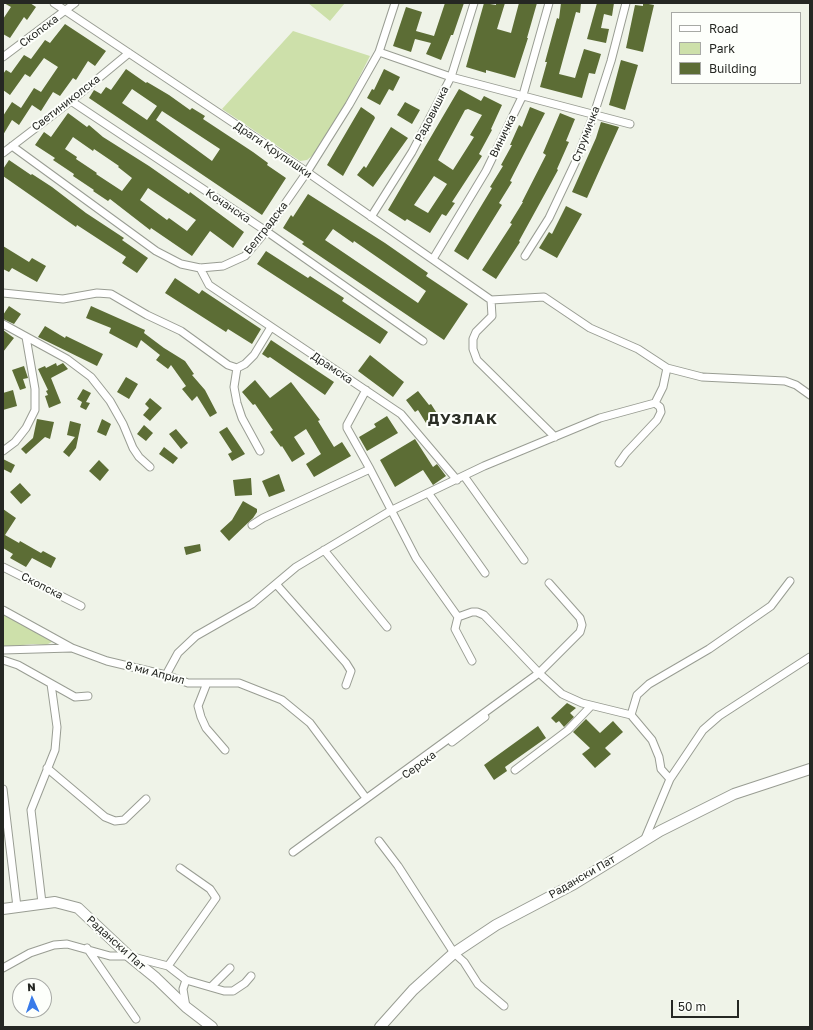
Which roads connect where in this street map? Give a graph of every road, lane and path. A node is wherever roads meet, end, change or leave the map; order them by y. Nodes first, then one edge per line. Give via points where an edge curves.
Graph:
1 (54, 3) edge
2 (75, 3) edge
3 (395, 3) edge
4 (474, 3) edge
5 (549, 3) edge
6 (626, 3) edge
7 (65, 11) junction
8 (379, 52) junction
9 (129, 53) junction
10 (3, 56) edge
11 (451, 77) junction
12 (523, 95) junction
13 (71, 101) junction
14 (594, 114) junction
15 (630, 124) dead end
16 (12, 146) junction
17 (3, 153) edge
18 (307, 172) junction
19 (371, 217) junction
20 (266, 232) junction
21 (525, 256) dead end
22 (433, 259) junction
23 (200, 268) junction
24 (3, 293) edge
25 (491, 300) junction
26 (3, 324) edge
27 (271, 327) junction
28 (26, 337) junction
29 (423, 341) dead end
30 (237, 368) junction
31 (667, 368) junction
32 (366, 390) junction
33 (810, 395) edge
34 (656, 403) junction
35 (555, 437) junction
36 (3, 451) edge
37 (260, 451) dead end
38 (620, 464) dead end
39 (150, 467) dead end
40 (370, 469) junction
41 (464, 476) junction
42 (457, 480) junction
43 (429, 494) junction
44 (390, 511) junction
45 (252, 525) dead end
46 (324, 550) junction
47 (524, 560) dead end
48 (3, 567) edge
49 (485, 573) dead end
50 (790, 582) dead end
51 (549, 583) dead end
52 (276, 584) junction
53 (81, 606) dead end
54 (3, 610) edge
55 (458, 617) junction
56 (387, 627) dead end
57 (72, 648) junction
58 (3, 650) edge
59 (810, 657) edge
60 (3, 660) edge
61 (472, 661) dead end
62 (539, 673) junction
63 (166, 675) junction
64 (51, 684) junction
65 (207, 684) junction
66 (346, 685) dead end
67 (88, 696) dead end
68 (591, 706) junction
69 (631, 715) junction
70 (225, 750) dead end
71 (47, 768) junction
72 (515, 770) dead end
73 (810, 770) edge
74 (670, 779) junction
75 (3, 789) edge
76 (366, 798) junction
77 (146, 799) dead end
78 (644, 840) junction
79 (379, 841) dead end
80 (180, 868) dead end
81 (42, 902) junction
82 (17, 907) junction
83 (3, 909) edge
84 (87, 948) junction
85 (454, 953) junction
86 (129, 956) junction
87 (168, 966) junction
88 (3, 968) edge
89 (230, 968) dead end
90 (251, 976) dead end
91 (186, 980) junction
92 (211, 987) junction
93 (504, 1006) dead end
94 (186, 1007) junction
95 (136, 1019) dead end
96 (212, 1027) edge
97 (380, 1027) edge

1 - 7 street, Драги Крупишки
2 - 7 street, Скопска
3 - 8 street, Белградска
4 - 11 street, Радовишка
5 - 12 street, Виничка
6 - 14 street, Струмичка via 612,61
7 - 9 street, Драги Крупишки
7 - 10 street, Скопска
8 - 11 street
8 - 18 street, Белградска
9 - 13 street, Светиниколска
9 - 18 street, Драги Крупишки
11 - 12 street
11 - 19 street, Радовишка via 412,152
12 - 14 street
12 - 22 street, Виничка via 486,171
13 - 16 street, Светиниколска
13 - 20 street, Кочанска
14 - 15 street
14 - 21 street, Струмичка via 559,198
16 - 17 street, Светиниколска
16 - 23 street, Белградска via 156,251 181,264
18 - 19 street, Драги Крупишки
18 - 20 street, Белградска
19 - 22 street, Драги Крупишки
20 - 23 street, Белградска via 245,256 223,266
20 - 29 street, Кочанска
22 - 25 street, Драги Крупишки
23 - 27 street, Драмска via 209,285
24 - 30 street via 63,299 97,293 111,294 147,316 181,331 228,365
25 - 31 street via 544,297 590,328 638,349
25 - 35 street via 492,316 472,339 477,360
26 - 28 street
27 - 30 street via 254,355
27 - 32 street, Драмска
28 - 36 street via 35,389 34,410 26,428 15,442
28 - 39 street via 67,359 91,377 110,401 133,448
30 - 37 street via 234,388 237,403
31 - 33 street via 702,377 785,381
31 - 34 street via 664,387
32 - 40 street via 346,425
32 - 42 street, Драмска via 401,414
34 - 35 street via 600,418
34 - 38 street via 661,412 657,420 626,453
35 - 41 street
40 - 44 street
40 - 45 street
41 - 42 street
41 - 47 street
42 - 43 street
43 - 44 street
43 - 49 street
44 - 46 street
44 - 55 street via 416,558
46 - 52 street via 296,567
46 - 56 street
48 - 53 street, Скопска
50 - 69 street via 771,606 649,684 638,694
51 - 62 street via 580,618 582,625 580,632
52 - 63 street via 252,604 196,636 178,653
52 - 66 street via 346,663 350,671
54 - 57 street, 8 ми Април
55 - 61 street via 454,629
55 - 62 street via 472,612 484,615
57 - 58 street
57 - 63 street, 8 ми Април via 107,661
59 - 74 street via 708,725
60 - 64 street via 18,665
62 - 68 street via 562,694
62 - 76 street
62 - 76 street, Серска via 473,727 298,852 294,851
63 - 65 street, 8 ми Април via 183,682
64 - 67 street via 75,698
64 - 71 street via 57,727 55,750
65 - 70 street via 198,706 206,728
65 - 76 street, 8 ми Април via 238,684 282,700 310,722
68 - 69 street
68 - 72 street via 568,730
69 - 74 street via 652,740 660,757 661,769
71 - 77 street via 105,816 115,821 124,820
71 - 81 street via 31,810
73 - 78 street, Радански Пат via 734,794
74 - 78 street
75 - 82 street
78 - 85 street, Радански Пат via 574,884 496,925
79 - 85 street
80 - 87 street via 210,889 216,898
81 - 82 street, Радански Пат
81 - 86 street, Радански Пат via 67,904 78,908
82 - 83 street, Радански Пат
84 - 86 street via 110,956
84 - 88 street via 67,944 54,945 30,953
84 - 95 street
85 - 93 street via 464,962 478,984
85 - 97 street, Радански Пат via 413,990
86 - 87 street
86 - 94 street, Радански Пат
87 - 91 street
89 - 92 street
90 - 92 street via 233,991
91 - 92 street
91 - 94 street
94 - 96 street, Радански Пат

